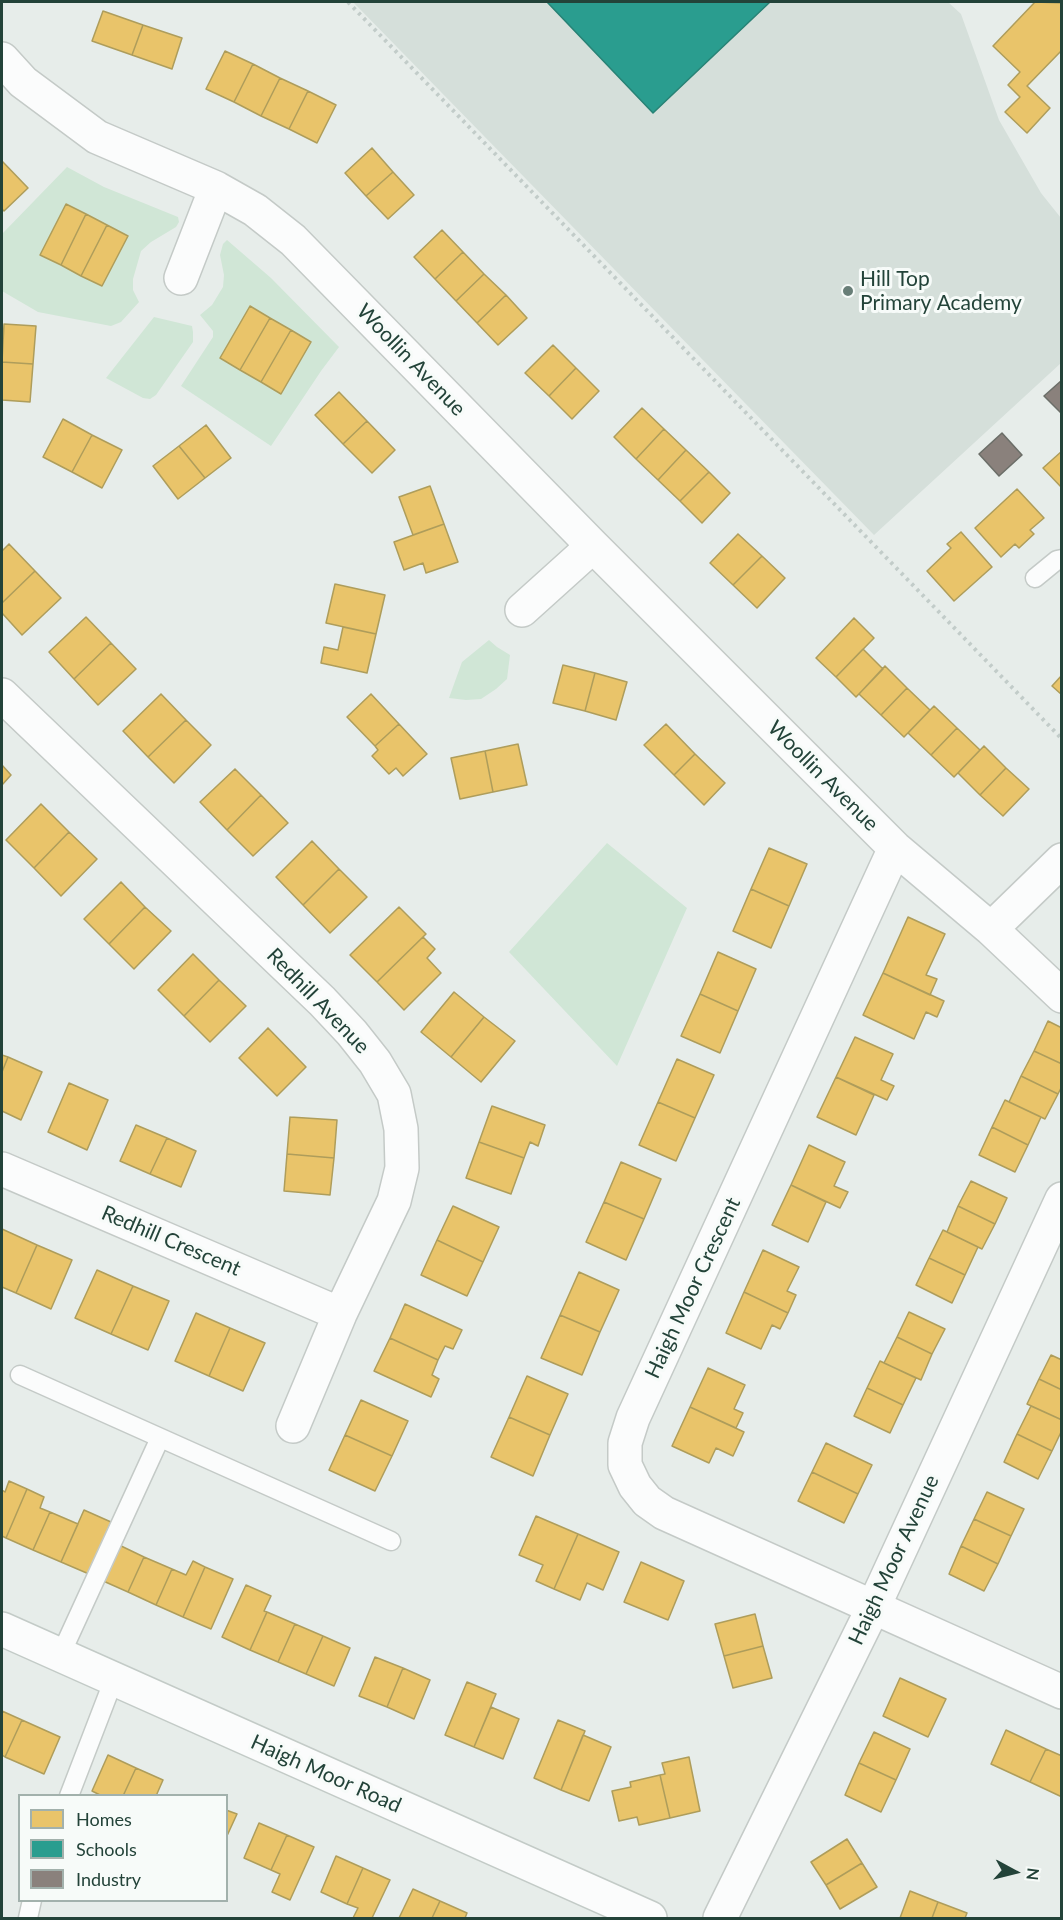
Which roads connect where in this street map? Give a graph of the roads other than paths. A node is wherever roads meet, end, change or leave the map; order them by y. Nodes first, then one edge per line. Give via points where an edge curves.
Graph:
1 (2, 59) edge
2 (216, 189) junction
3 (181, 278) dead end
4 (593, 546) junction
5 (1062, 559) edge
6 (1035, 578) dead end
7 (522, 610) dead end
8 (2, 695) edge
9 (895, 848) junction
10 (1062, 860) edge
11 (991, 929) junction
12 (1062, 996) edge
13 (2, 1169) edge
14 (1062, 1199) edge
15 (340, 1314) junction
16 (20, 1375) dead end
17 (293, 1426) dead end
18 (160, 1438) junction
19 (391, 1541) dead end
20 (874, 1606) junction
21 (2, 1629) edge
22 (60, 1656) junction
23 (114, 1679) junction
24 (1062, 1692) edge
25 (70, 1794) edge
26 (32, 1902) edge
27 (28, 1918) edge
28 (650, 1918) edge
29 (720, 1918) edge

1 - 2 street, Woollin Avenue via 23,82 97,137
2 - 3 street
2 - 4 street, Woollin Avenue via 255,210 293,240
4 - 7 street
4 - 9 street, Woollin Avenue
5 - 6 lane
8 - 15 street, Redhill Avenue via 322,1001 364,1047 394,1094 401,1129 402,1168 394,1201
9 - 11 street, Woollin Avenue
9 - 20 street, Haigh Moor Crescent via 625,1443 625,1465 635,1485 647,1501 664,1513
10 - 11 street
11 - 12 street, Woollin Avenue
13 - 15 street, Redhill Crescent
14 - 20 street, Haigh Moor Avenue
15 - 17 street, Redhill Avenue
16 - 18 lane
18 - 19 lane
18 - 22 lane
20 - 24 street, Haigh Moor Crescent
20 - 29 street, Haigh Moor Avenue
21 - 22 street, Haigh Moor Road
22 - 23 street, Haigh Moor Road
23 - 25 lane
23 - 28 street, Haigh Moor Road
26 - 27 lane

